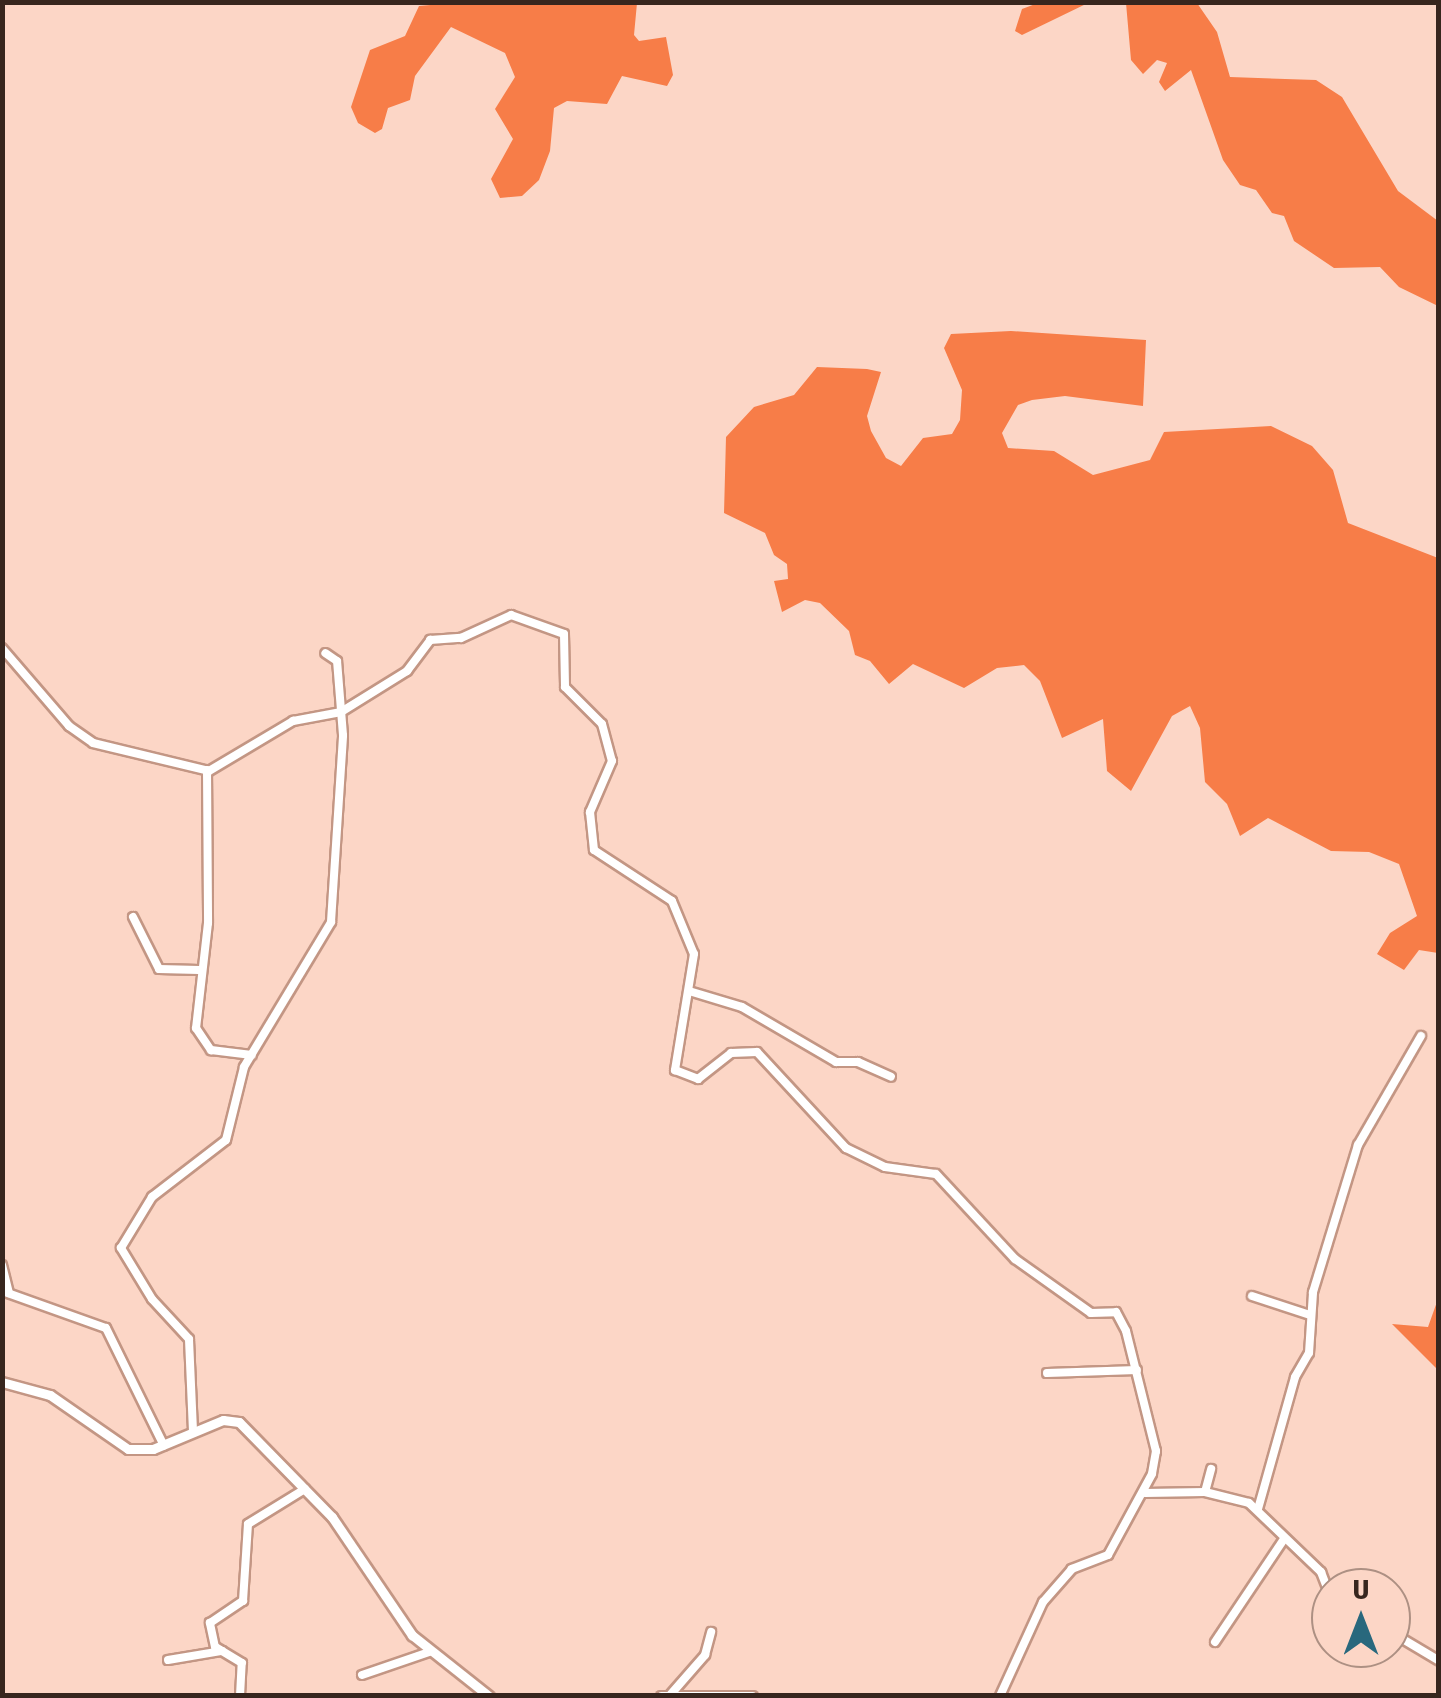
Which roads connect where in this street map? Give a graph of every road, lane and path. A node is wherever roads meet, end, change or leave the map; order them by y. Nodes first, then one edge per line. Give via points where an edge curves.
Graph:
1 (2, 648) edge
2 (325, 654) dead end
3 (342, 711) junction
4 (207, 770) junction
5 (133, 917) dead end
6 (199, 970) junction
7 (690, 991) junction
8 (1421, 1036) dead end
9 (252, 1054) junction
10 (891, 1077) dead end
11 (2, 1265) edge
12 (6, 1292) edge
13 (1252, 1296) dead end
14 (1310, 1315) junction
15 (1137, 1370) junction
16 (1048, 1373) dead end
17 (2, 1382) edge
18 (193, 1431) junction
19 (164, 1446) junction
20 (1210, 1468) dead end
21 (305, 1489) junction
22 (1205, 1492) junction
23 (1145, 1493) junction
24 (1258, 1509) junction
25 (1284, 1539) junction
26 (1317, 1568) edge
27 (711, 1632) dead end
28 (1215, 1642) dead end
29 (1411, 1644) edge
30 (222, 1650) junction
31 (429, 1652) junction
32 (168, 1660) dead end
33 (1438, 1660) edge
34 (362, 1675) dead end
35 (666, 1695) edge
36 (240, 1696) edge
37 (489, 1696) edge
38 (752, 1696) edge
39 (1000, 1696) edge

1 - 4 street via 92,744
2 - 3 street via 337,661
3 - 4 street via 293,721
3 - 7 street via 406,671 430,640 461,638 511,616 563,633 565,687 601,722 612,761 590,812 593,847 676,907 695,960
3 - 9 street via 331,922
4 - 6 street via 208,923
5 - 6 street via 159,969
6 - 9 street via 199,1040 212,1050
7 - 10 street via 742,1008 839,1063 858,1062
7 - 15 street via 675,1070 698,1078 732,1053 757,1052 846,1148 885,1168 933,1172 1015,1259 1091,1313 1116,1312
8 - 14 street via 1358,1144
9 - 18 street via 226,1140 152,1197 121,1253 189,1338
11 - 12 street
12 - 19 street via 106,1328
13 - 14 street
14 - 24 street via 1309,1353 1295,1377
15 - 16 street
15 - 23 street via 1156,1450
17 - 19 street via 50,1395 128,1448
18 - 19 street
18 - 21 street via 223,1420 239,1422
20 - 22 street
21 - 30 street via 246,1527 243,1601 210,1622 211,1640
21 - 31 street
22 - 23 street
22 - 24 street
23 - 39 street via 1108,1555 1064,1575 1028,1627
24 - 25 street
25 - 26 street
25 - 28 street
27 - 35 street via 704,1655
29 - 33 street
30 - 32 street
30 - 36 street via 244,1667
31 - 34 street
31 - 37 street
35 - 38 street

